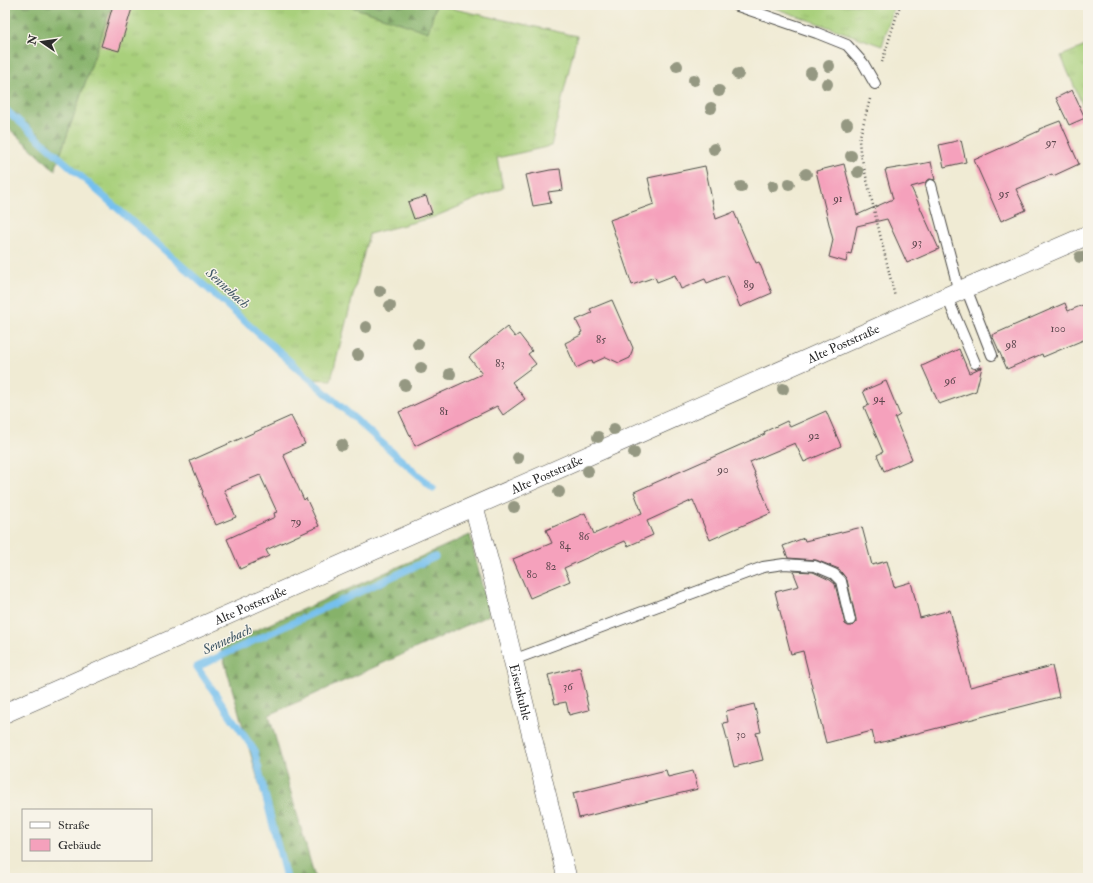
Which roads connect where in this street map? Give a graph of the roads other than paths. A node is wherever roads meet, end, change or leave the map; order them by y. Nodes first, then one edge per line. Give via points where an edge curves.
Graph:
1 (735, 5) edge
2 (875, 84) road end
3 (931, 185) dead end
4 (1088, 234) edge
5 (957, 292) junction
6 (992, 355) dead end
7 (975, 363) dead end
8 (474, 507) junction
9 (850, 620) dead end
10 (513, 660) junction
11 (5, 713) edge
12 (567, 878) edge

1 - 2 lane via 847,45 863,63
3 - 5 lane via 955,275
4 - 5 street, Alte Poststraße
5 - 6 lane
5 - 7 lane
5 - 8 street, Alte Poststraße
8 - 10 street, Eisenkuhle
8 - 11 street, Alte Poststraße
9 - 10 lane via 841,581 834,574 815,566 784,564 756,569
10 - 12 street, Eisenkuhle

